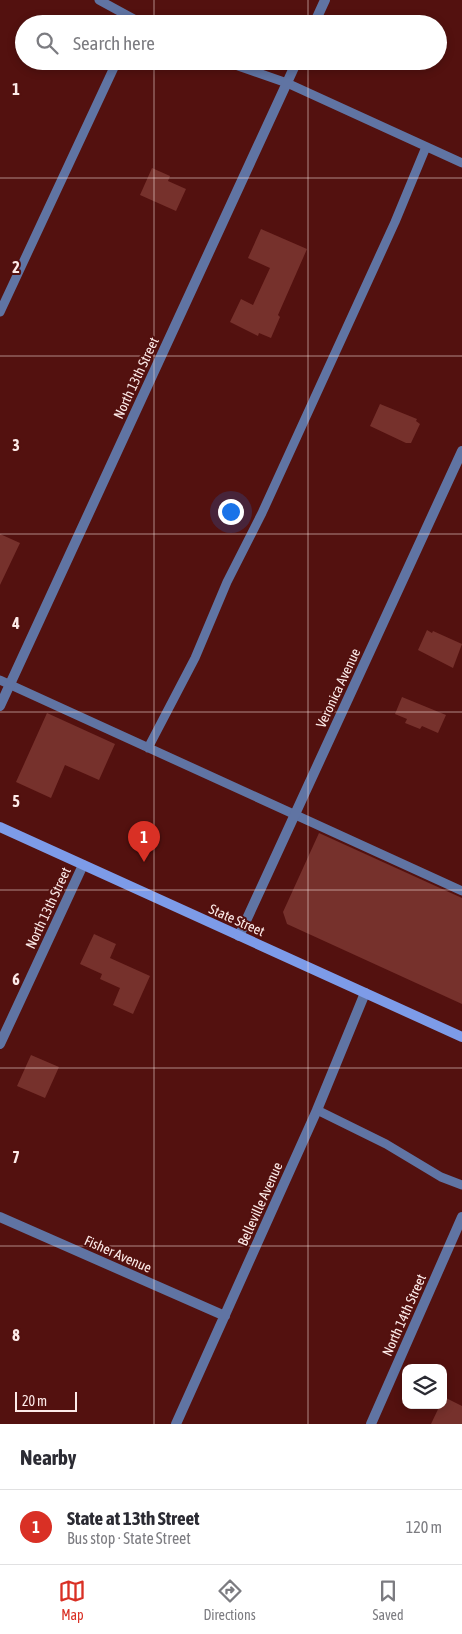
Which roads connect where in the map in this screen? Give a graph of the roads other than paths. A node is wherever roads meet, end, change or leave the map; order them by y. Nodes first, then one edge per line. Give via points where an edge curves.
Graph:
1 (99, 0) edge
2 (325, 0) edge
3 (124, 15) edge
4 (318, 15) edge
5 (113, 70) edge
6 (250, 70) edge
7 (293, 70) edge
8 (287, 83) junction
9 (426, 147) junction
10 (462, 164) edge
11 (0, 312) edge
12 (462, 450) edge
13 (5, 682) edge
14 (0, 706) edge
15 (148, 748) junction
16 (295, 814) junction
17 (0, 827) edge
18 (83, 865) junction
19 (462, 891) edge
20 (239, 936) junction
21 (365, 993) junction
22 (462, 1037) edge
23 (0, 1044) edge
24 (317, 1110) junction
25 (462, 1186) edge
26 (0, 1217) edge
27 (462, 1217) edge
28 (225, 1316) junction
29 (176, 1424) edge
30 (371, 1424) edge

1 - 3 lane
2 - 4 street
5 - 11 lane
6 - 8 lane
7 - 8 street, North 13th Street
8 - 9 lane
8 - 13 street, North 13th Street
9 - 10 lane
9 - 15 lane via 395,222 262,513 227,582 195,658
12 - 16 street, Veronica Avenue
13 - 14 street, North 13th Street
13 - 15 lane
15 - 16 lane
16 - 19 lane
16 - 20 street, Veronica Avenue
17 - 18 main road, State Street
18 - 20 main road, State Street
18 - 23 street, North 13th Street
20 - 21 main road, State Street
21 - 22 main road, State Street
21 - 24 street, Belleville Avenue
24 - 25 lane
24 - 28 street, Belleville Avenue
26 - 28 street, Fisher Avenue
27 - 30 street, North 14th Street
28 - 29 street, Belleville Avenue

